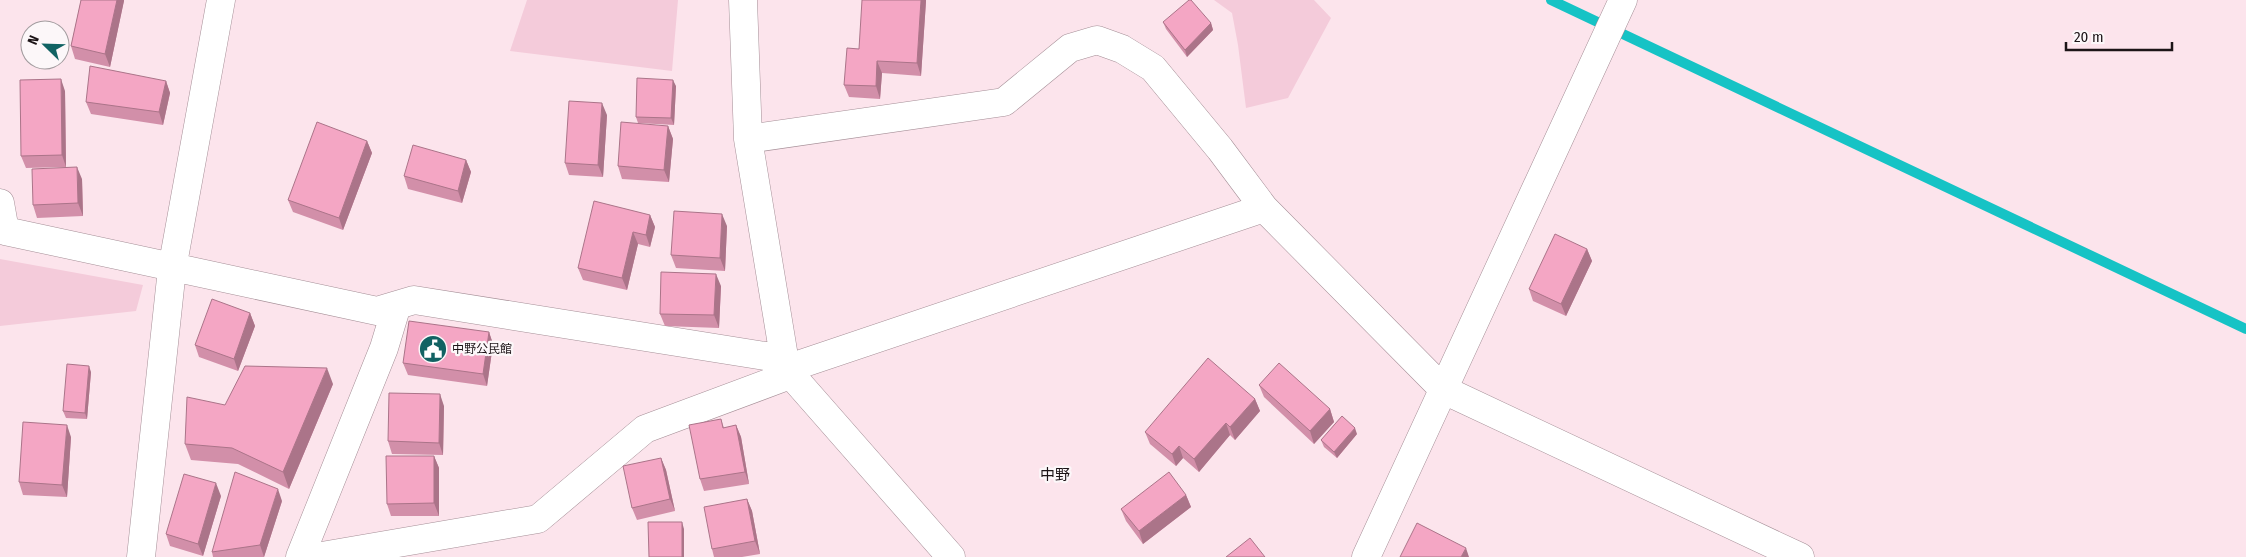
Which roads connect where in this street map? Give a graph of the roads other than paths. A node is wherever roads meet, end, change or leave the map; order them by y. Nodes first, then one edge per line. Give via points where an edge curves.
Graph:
1 (221, 0) edge
2 (743, 0) edge
3 (1623, 0) edge
4 (748, 139) junction
5 (0, 203) edge
6 (1264, 208) junction
7 (172, 268) junction
8 (397, 305) junction
9 (787, 367) junction
10 (1444, 390) junction
11 (141, 557) edge
12 (300, 557) edge
13 (316, 557) edge
14 (951, 557) edge
15 (1366, 557) edge
16 (1800, 557) edge

1 - 7 street
2 - 4 street
3 - 10 street
4 - 6 street via 1004,102 1070,48 1097,40 1122,49 1153,68
4 - 9 street
5 - 7 street via 5,231
6 - 9 street
6 - 10 street
7 - 8 street via 377,311
7 - 11 street
8 - 9 street via 414,300
8 - 12 street via 384,348
9 - 13 street via 645,429 538,520
9 - 14 street
10 - 15 street
10 - 16 street

